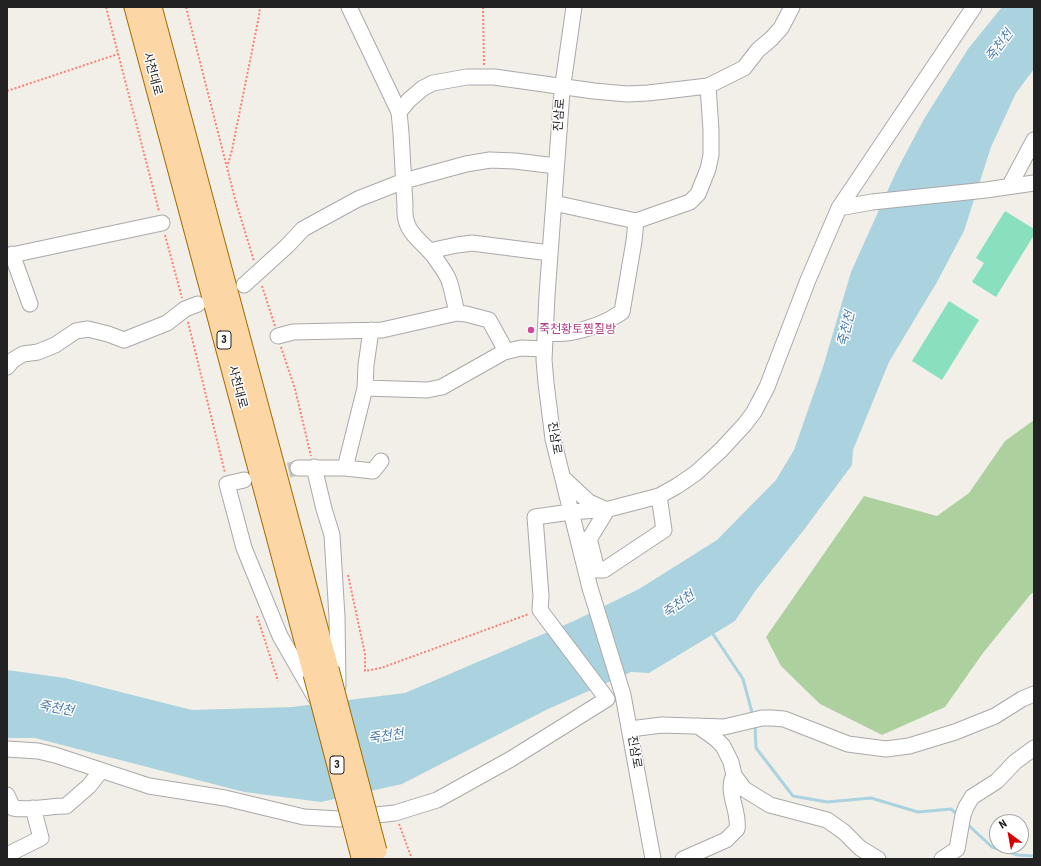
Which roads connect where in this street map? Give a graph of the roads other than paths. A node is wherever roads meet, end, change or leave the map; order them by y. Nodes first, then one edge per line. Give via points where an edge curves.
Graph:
1 (134, 7) edge
2 (152, 7) edge
3 (349, 7) edge
4 (574, 7) edge
5 (792, 7) edge
6 (974, 7) edge
7 (563, 86) junction
8 (708, 86) junction
9 (399, 112) junction
10 (1034, 140) edge
11 (556, 166) junction
12 (404, 182) junction
13 (1034, 183) edge
14 (1010, 186) junction
15 (554, 203) junction
16 (839, 208) junction
17 (636, 221) junction
18 (162, 223) road end
19 (429, 251) junction
20 (550, 253) junction
21 (10, 255) edge
22 (244, 285) dead end
23 (30, 304) dead end
24 (192, 307) road end
25 (457, 313) junction
26 (371, 330) junction
27 (545, 333) junction
28 (278, 336) dead end
29 (544, 349) junction
30 (506, 351) junction
31 (7, 367) edge
32 (365, 388) junction
33 (381, 461) dead end
34 (314, 467) junction
35 (298, 468) tunnel mouth
36 (345, 468) junction
37 (562, 477) junction
38 (244, 480) dead end
39 (659, 496) junction
40 (607, 510) junction
41 (571, 512) junction
42 (589, 538) junction
43 (581, 552) junction
44 (322, 671) junction
45 (622, 690) junction
46 (1034, 694) edge
47 (604, 695) junction
48 (331, 708) junction
49 (698, 726) junction
50 (630, 730) junction
51 (1034, 748) edge
52 (7, 749) edge
53 (101, 771) junction
54 (734, 775) junction
55 (7, 795) edge
56 (33, 808) junction
57 (7, 855) edge
58 (369, 856) edge
59 (653, 859) edge
60 (683, 859) edge
61 (878, 859) edge
62 (942, 859) edge

1 - 44 main road, 사천대로 / 3
2 - 44 main road, 사천대로 / 3
3 - 9 street
4 - 7 street, 진삼로
5 - 8 street via 781,28 744,68
6 - 16 street
7 - 8 street via 627,94
7 - 9 street via 467,77 433,83 423,88
7 - 11 street, 진삼로
8 - 17 street via 711,155 698,194 690,202
9 - 12 street
10 - 14 street
11 - 12 street via 490,160 466,164
11 - 15 street, 진삼로
12 - 19 street via 404,215 407,224 414,237
12 - 22 street via 358,199 303,229
13 - 14 street
14 - 16 street
15 - 17 street
15 - 20 street, 진삼로
16 - 39 street via 767,387 754,412 696,473
17 - 27 street via 622,312 586,329 566,334
18 - 21 street
19 - 20 street via 472,243
19 - 25 street via 448,278
20 - 27 street, 진삼로
21 - 23 street
24 - 31 street via 167,323 124,340 88,329 76,331 38,352 23,354
25 - 26 street via 382,330
25 - 30 street via 489,320
26 - 28 street via 293,332
26 - 32 street
27 - 29 street, 진삼로
29 - 30 street via 521,348
29 - 37 street, 진삼로 via 552,439
30 - 32 street via 442,387 426,390
32 - 36 street
33 - 36 street via 373,471
34 - 35 street
34 - 36 street
34 - 48 street via 332,535 336,617
37 - 40 street via 589,502
37 - 41 street, 진삼로
38 - 48 street via 227,484 244,548 280,636
39 - 40 street
39 - 42 street via 664,530 604,570 597,570
40 - 41 street
40 - 42 street
41 - 43 street, 진삼로
41 - 47 street via 535,517 540,610
42 - 43 street
43 - 45 street, 진삼로
44 - 48 main road, 3, bridge
45 - 47 street
45 - 50 street, 진삼로
46 - 49 street via 995,716 956,732 886,750 848,744 784,719 755,720 724,727
47 - 53 street via 512,759 437,800 395,813 339,819 304,817 225,798 149,786
48 - 58 main road, 3, bridge
49 - 50 street via 662,725
49 - 54 street via 723,746
50 - 59 street, 진삼로
51 - 62 street via 1015,762 997,781 972,797 961,820 957,849
52 - 53 street via 38,751
53 - 56 street via 89,786 66,806
54 - 60 street via 730,785 737,817 736,829 726,840
54 - 61 street via 744,789 762,801 827,820 860,848
55 - 56 street via 13,808
56 - 57 street via 41,838

